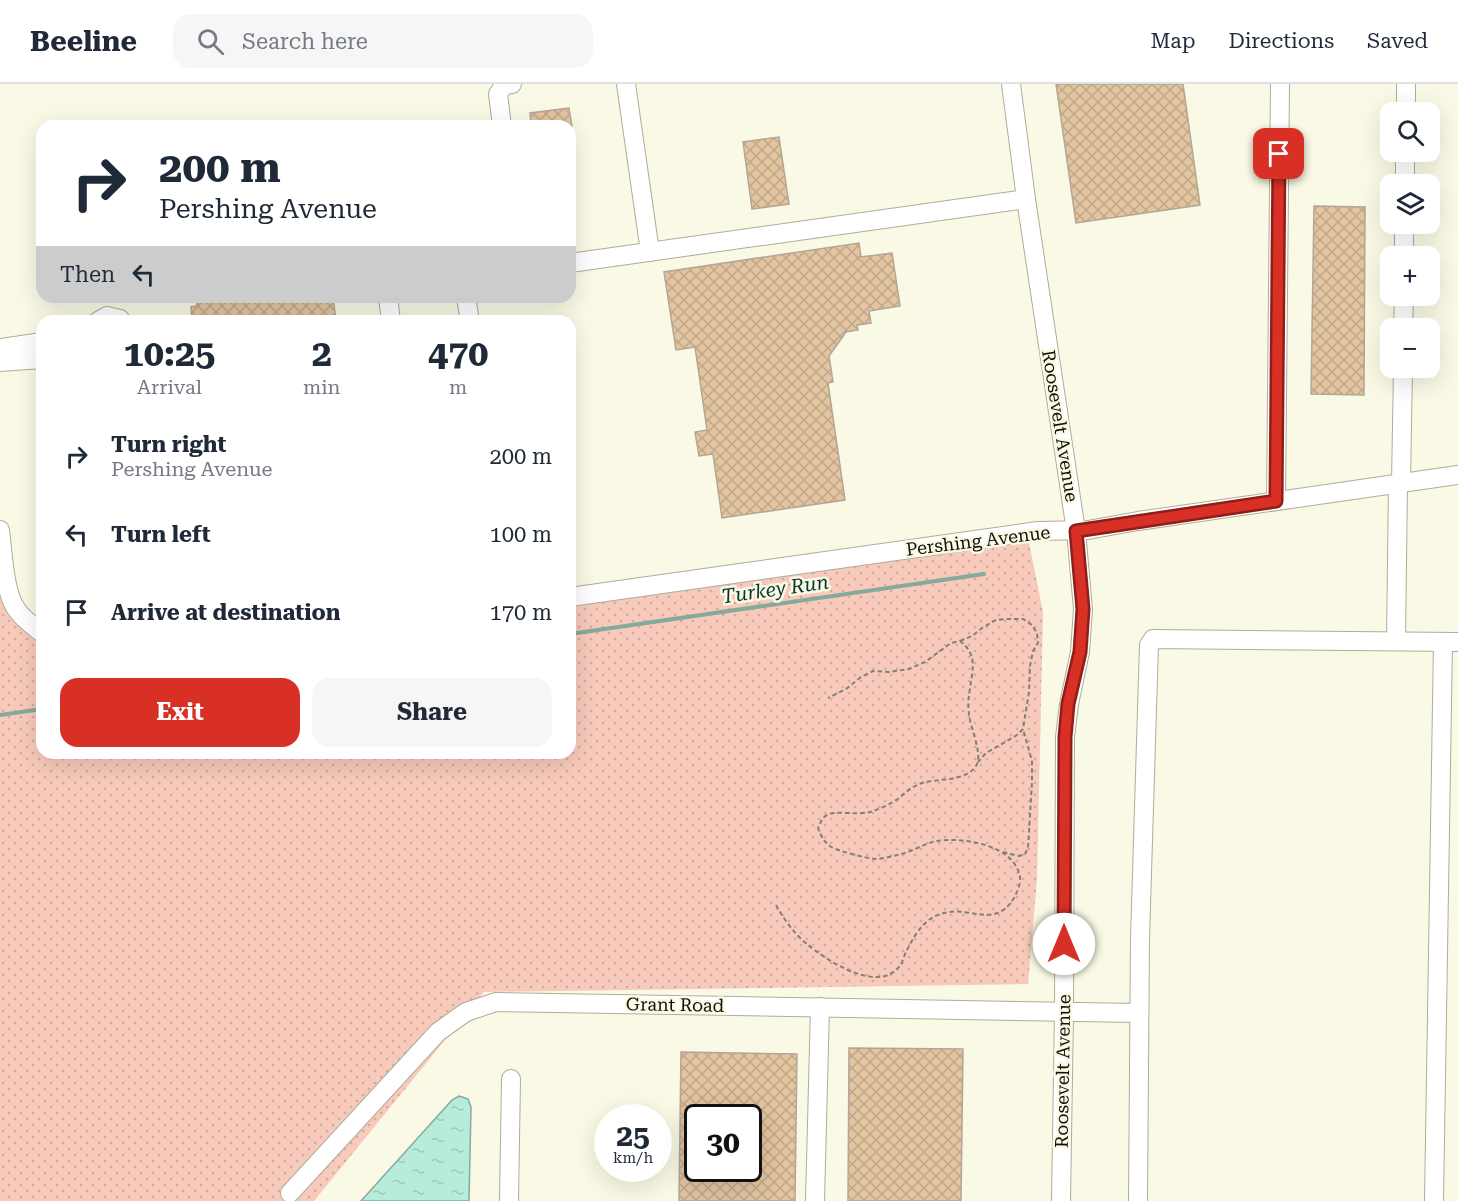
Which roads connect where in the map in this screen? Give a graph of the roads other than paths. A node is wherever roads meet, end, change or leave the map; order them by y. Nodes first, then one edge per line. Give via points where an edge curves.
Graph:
1 (512, 84) edge
2 (626, 84) edge
3 (1011, 84) edge
4 (1280, 84) edge
5 (1406, 84) edge
6 (1406, 102) edge
7 (501, 120) edge
8 (1026, 199) junction
9 (650, 252) junction
10 (576, 262) edge
11 (36, 343) edge
12 (0, 348) edge
13 (36, 359) edge
14 (0, 362) edge
15 (1403, 378) edge
16 (1458, 475) edge
17 (1399, 483) junction
18 (1276, 501) junction
19 (0, 530) edge
20 (1076, 531) junction
21 (3, 575) edge
22 (576, 596) edge
23 (36, 628) edge
24 (1396, 641) junction
25 (1451, 642) edge
26 (820, 1007) junction
27 (1064, 1012) junction
28 (1139, 1013) junction
29 (511, 1079) dead end
30 (290, 1193) dead end
31 (509, 1201) edge
32 (815, 1201) edge
33 (1061, 1201) edge
34 (1138, 1201) edge
35 (1434, 1201) edge

1 - 7 street via 504,85 498,94
2 - 9 street
3 - 8 street, Roosevelt Avenue
4 - 18 street
5 - 6 street
8 - 9 street
8 - 20 street, Roosevelt Avenue
9 - 10 street
11 - 12 street
13 - 14 street
15 - 17 street
16 - 17 street, Pershing Avenue
17 - 18 street, Pershing Avenue
17 - 24 street
18 - 20 street, Pershing Avenue
19 - 21 street
20 - 22 street, Pershing Avenue via 1038,531
20 - 27 street, Roosevelt Avenue via 1083,609 1080,652 1065,737
21 - 23 street via 17,611
24 - 25 street
24 - 28 street via 1153,639 1149,645
25 - 35 street
26 - 27 street, Grant Road
26 - 30 street, Grant Road via 495,1002 466,1012 438,1032
26 - 32 street
27 - 28 street, Grant Road
27 - 33 street, Roosevelt Avenue
28 - 34 street
29 - 31 street

